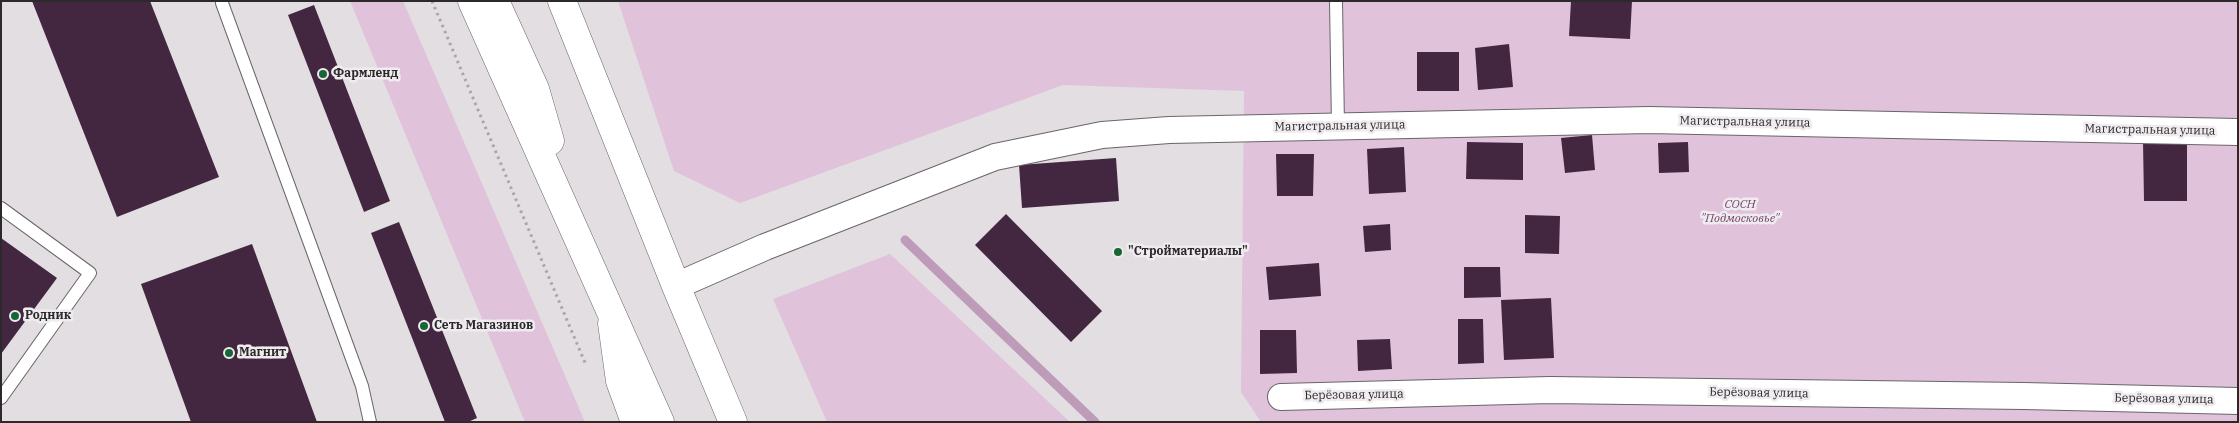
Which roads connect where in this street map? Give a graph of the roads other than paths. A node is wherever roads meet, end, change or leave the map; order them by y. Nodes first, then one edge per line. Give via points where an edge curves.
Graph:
1 (472, 1) edge
2 (495, 1) edge
3 (542, 1) edge
4 (562, 1) edge
5 (1336, 1) edge
6 (222, 3) dead end
7 (594, 80) junction
8 (1338, 126) junction
9 (2238, 132) edge
10 (1, 208) edge
11 (582, 250) junction
12 (676, 286) junction
13 (611, 316) junction
14 (1281, 397) dead end
15 (1, 398) edge
16 (2238, 401) edge
17 (370, 422) edge
18 (635, 422) edge
19 (660, 422) edge
20 (733, 422) edge

1 - 11 main road
2 - 11 main road via 535,89
3 - 7 main road via 564,49
4 - 7 main road
5 - 8 lane
6 - 17 lane via 362,386
7 - 12 main road
8 - 9 street, Магистральная улица via 1649,120
8 - 12 street, Магистральная улица via 1102,135 995,157 765,247
10 - 15 lane via 90,274
11 - 13 main road
12 - 20 main road
13 - 18 main road via 620,381
13 - 19 main road
14 - 16 street, Берёзовая улица via 1550,390

